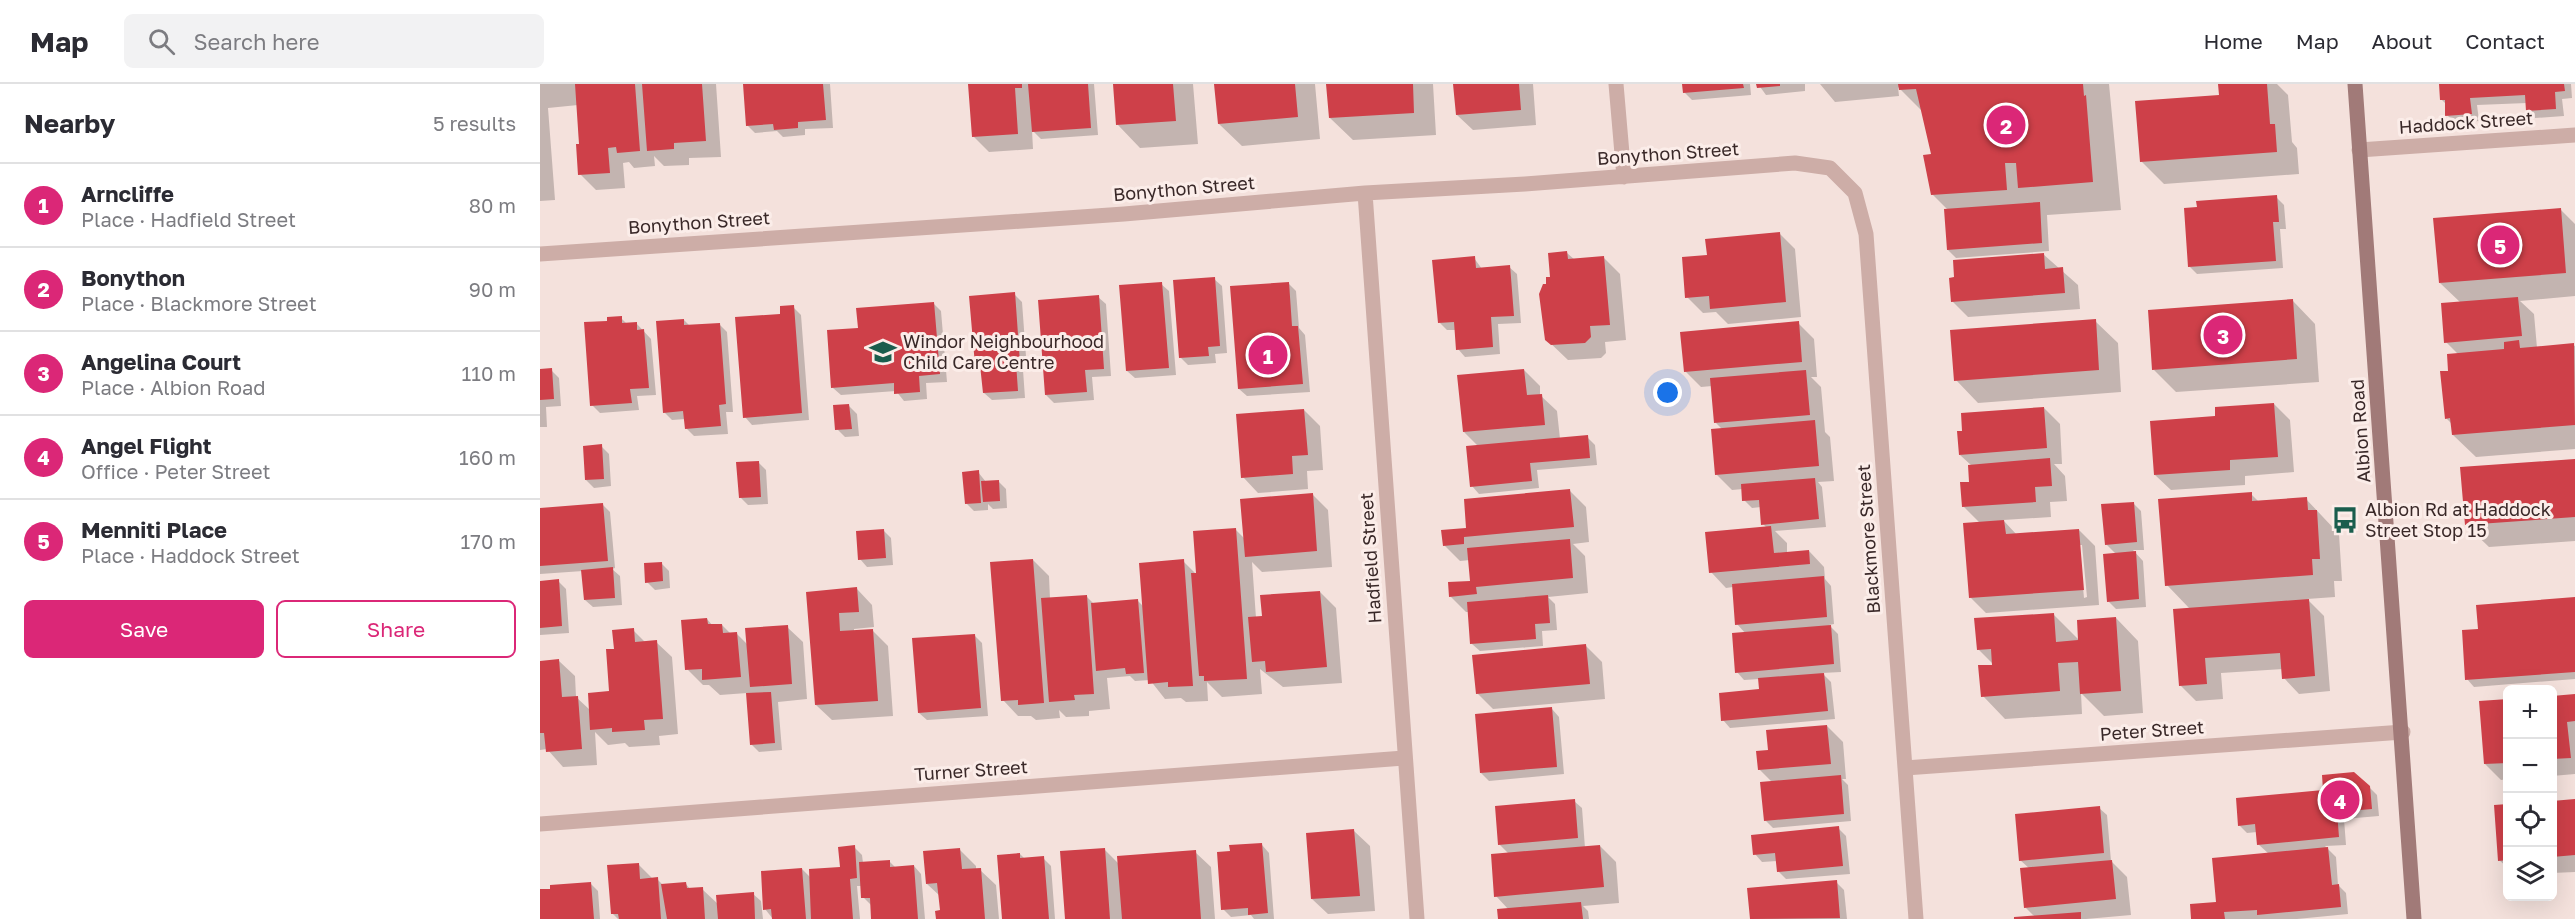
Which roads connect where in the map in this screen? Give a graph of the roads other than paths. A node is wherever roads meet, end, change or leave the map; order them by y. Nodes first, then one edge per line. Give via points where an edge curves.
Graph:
1 (1616, 84) edge
2 (2355, 84) edge
3 (2575, 135) edge
4 (2359, 150) junction
5 (1830, 168) joint
6 (1624, 177) junction
7 (1365, 193) junction
8 (540, 254) edge
9 (2403, 732) junction
10 (1404, 758) junction
11 (1905, 768) junction
12 (540, 824) edge
13 (1417, 919) edge
14 (1916, 919) edge
15 (2414, 919) edge

1 - 6 street
2 - 4 main road, Albion Road
3 - 4 street, Haddock Street
4 - 9 main road, Albion Road
5 - 6 street, Bonython Street via 1795,163
5 - 11 street, Blackmore Street via 1855,193 1866,234
6 - 7 street, Bonython Street
7 - 8 street, Bonython Street via 1124,214
7 - 10 street, Hadfield Street
9 - 11 street, Peter Street
9 - 15 main road, Albion Road
10 - 12 street, Turner Street
10 - 13 street, Hadfield Street
11 - 14 street, Blackmore Street

